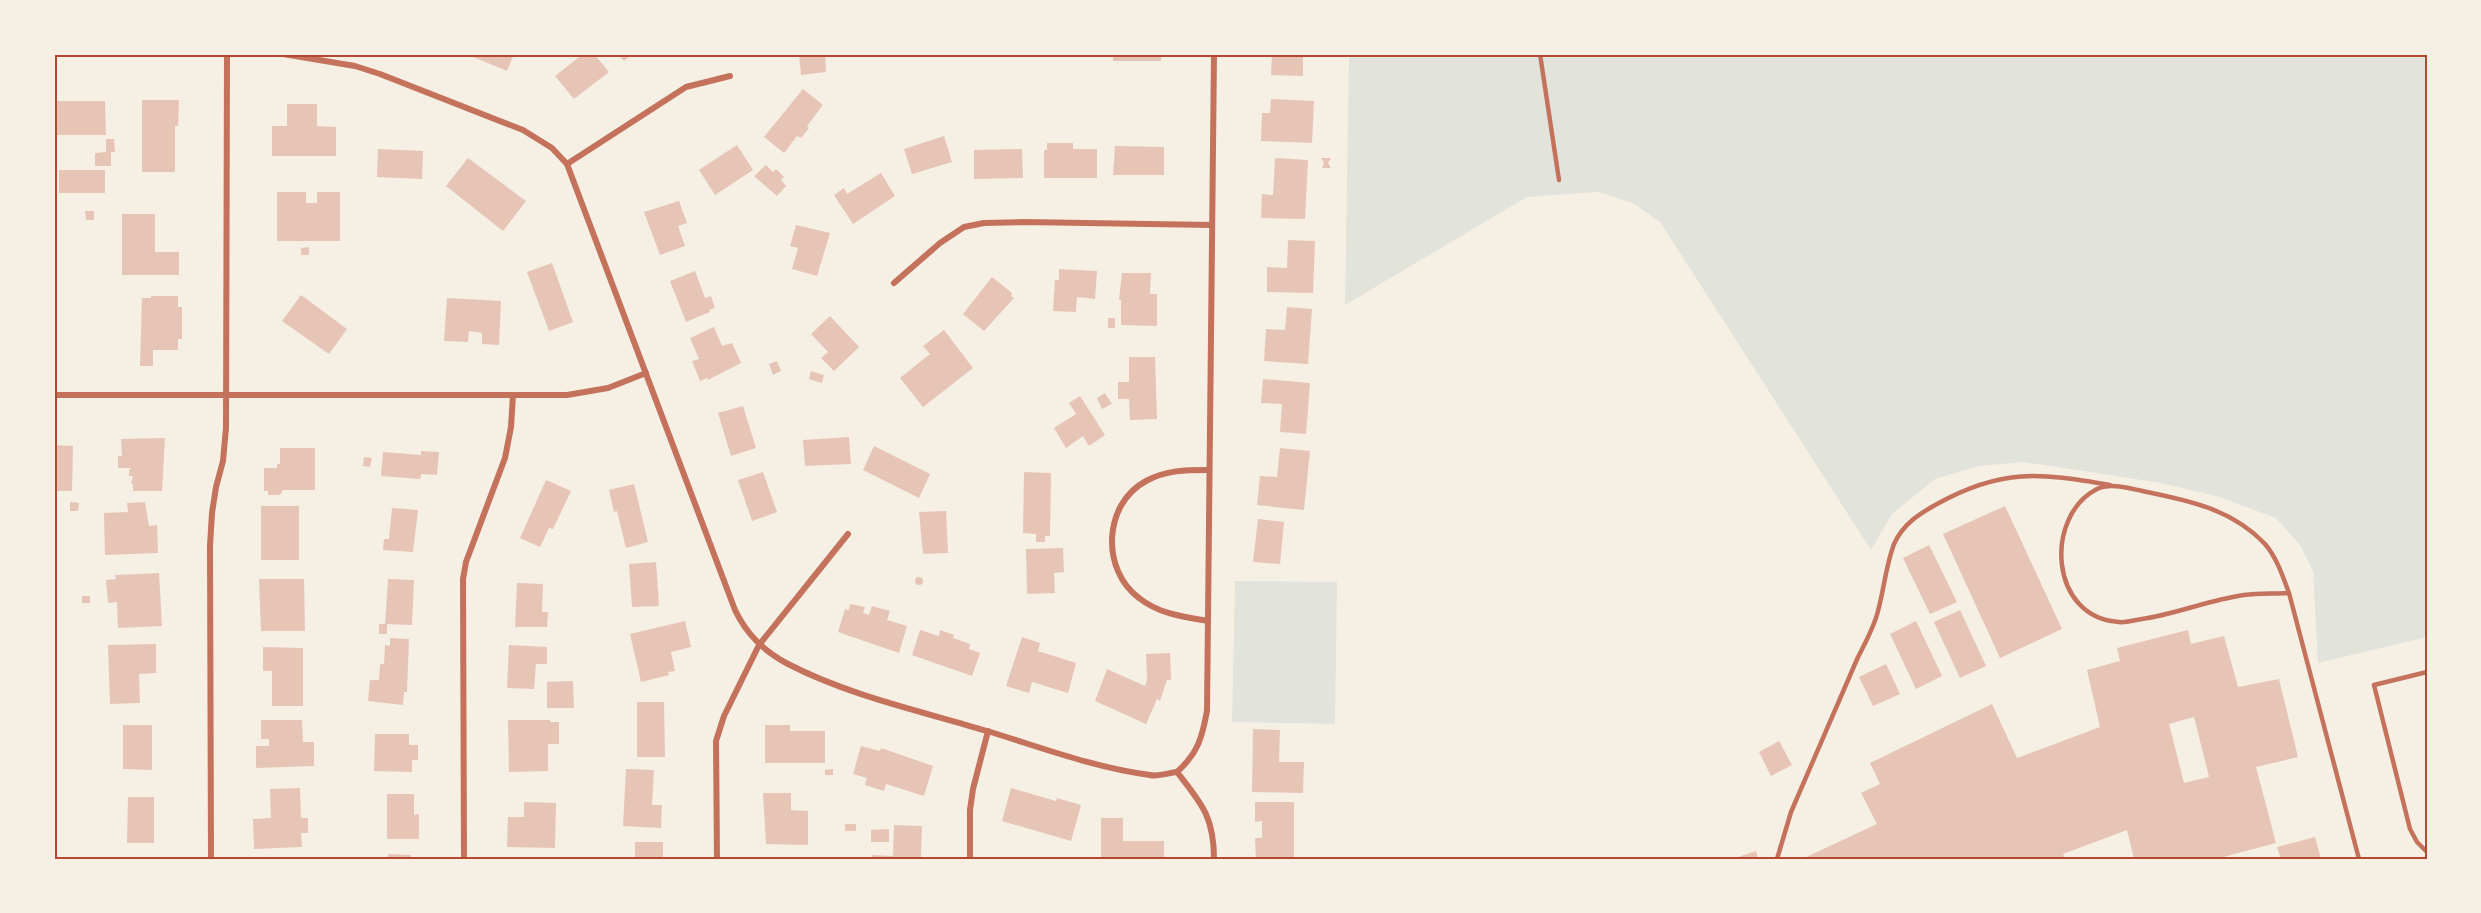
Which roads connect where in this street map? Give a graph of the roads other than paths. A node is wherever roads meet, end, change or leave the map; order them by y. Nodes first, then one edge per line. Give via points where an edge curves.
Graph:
1 (227, 54) edge
2 (283, 54) edge
3 (1214, 54) edge
4 (1540, 54) edge
5 (730, 76) dead end
6 (567, 164) junction
7 (1559, 180) dead end
8 (1212, 225) junction
9 (894, 283) dead end
10 (646, 372) junction
11 (54, 395) edge
12 (226, 395) junction
13 (513, 395) junction
14 (1208, 470) junction
15 (2118, 486) junction
16 (848, 534) dead end
17 (2289, 593) junction
18 (1208, 621) junction
19 (759, 645) junction
20 (2427, 672) edge
21 (988, 731) junction
22 (1177, 772) junction
23 (2427, 852) edge
24 (211, 859) edge
25 (464, 859) edge
26 (717, 859) edge
27 (970, 859) edge
28 (1214, 859) edge
29 (1777, 859) edge
30 (2359, 859) edge

1 - 12 street
2 - 6 street via 380,74 523,130 552,148
3 - 8 street
4 - 7 lane
5 - 6 street via 686,87
6 - 10 street
8 - 9 street via 984,223 964,227 940,243
8 - 14 street
10 - 13 street via 588,393
10 - 19 street via 735,610 744,629
11 - 12 street
12 - 13 street
12 - 24 street via 224,461 216,487 210,546
13 - 25 street via 505,458 463,579
14 - 18 street
14 - 18 street via 1172,471 1144,482 1126,497 1116,514 1112,546 1113,560 1125,586 1139,599 1164,612
15 - 17 lane via 2193,501 2226,514 2265,544
15 - 17 lane via 2099,488 2081,502 2064,536 2061,563 2067,588 2079,605 2098,618 2120,622 2243,595
15 - 29 lane via 2044,475 2016,475 1964,489 1909,521 1894,543 1870,636 1791,812
16 - 19 street
17 - 30 lane
18 - 22 street via 1203,736 1191,759
19 - 21 street via 832,683
19 - 26 street via 716,741
20 - 23 lane via 2374,685 2410,829
21 - 22 street via 1111,768 1153,776
21 - 27 street via 970,810
22 - 28 street via 1207,813 1214,835

